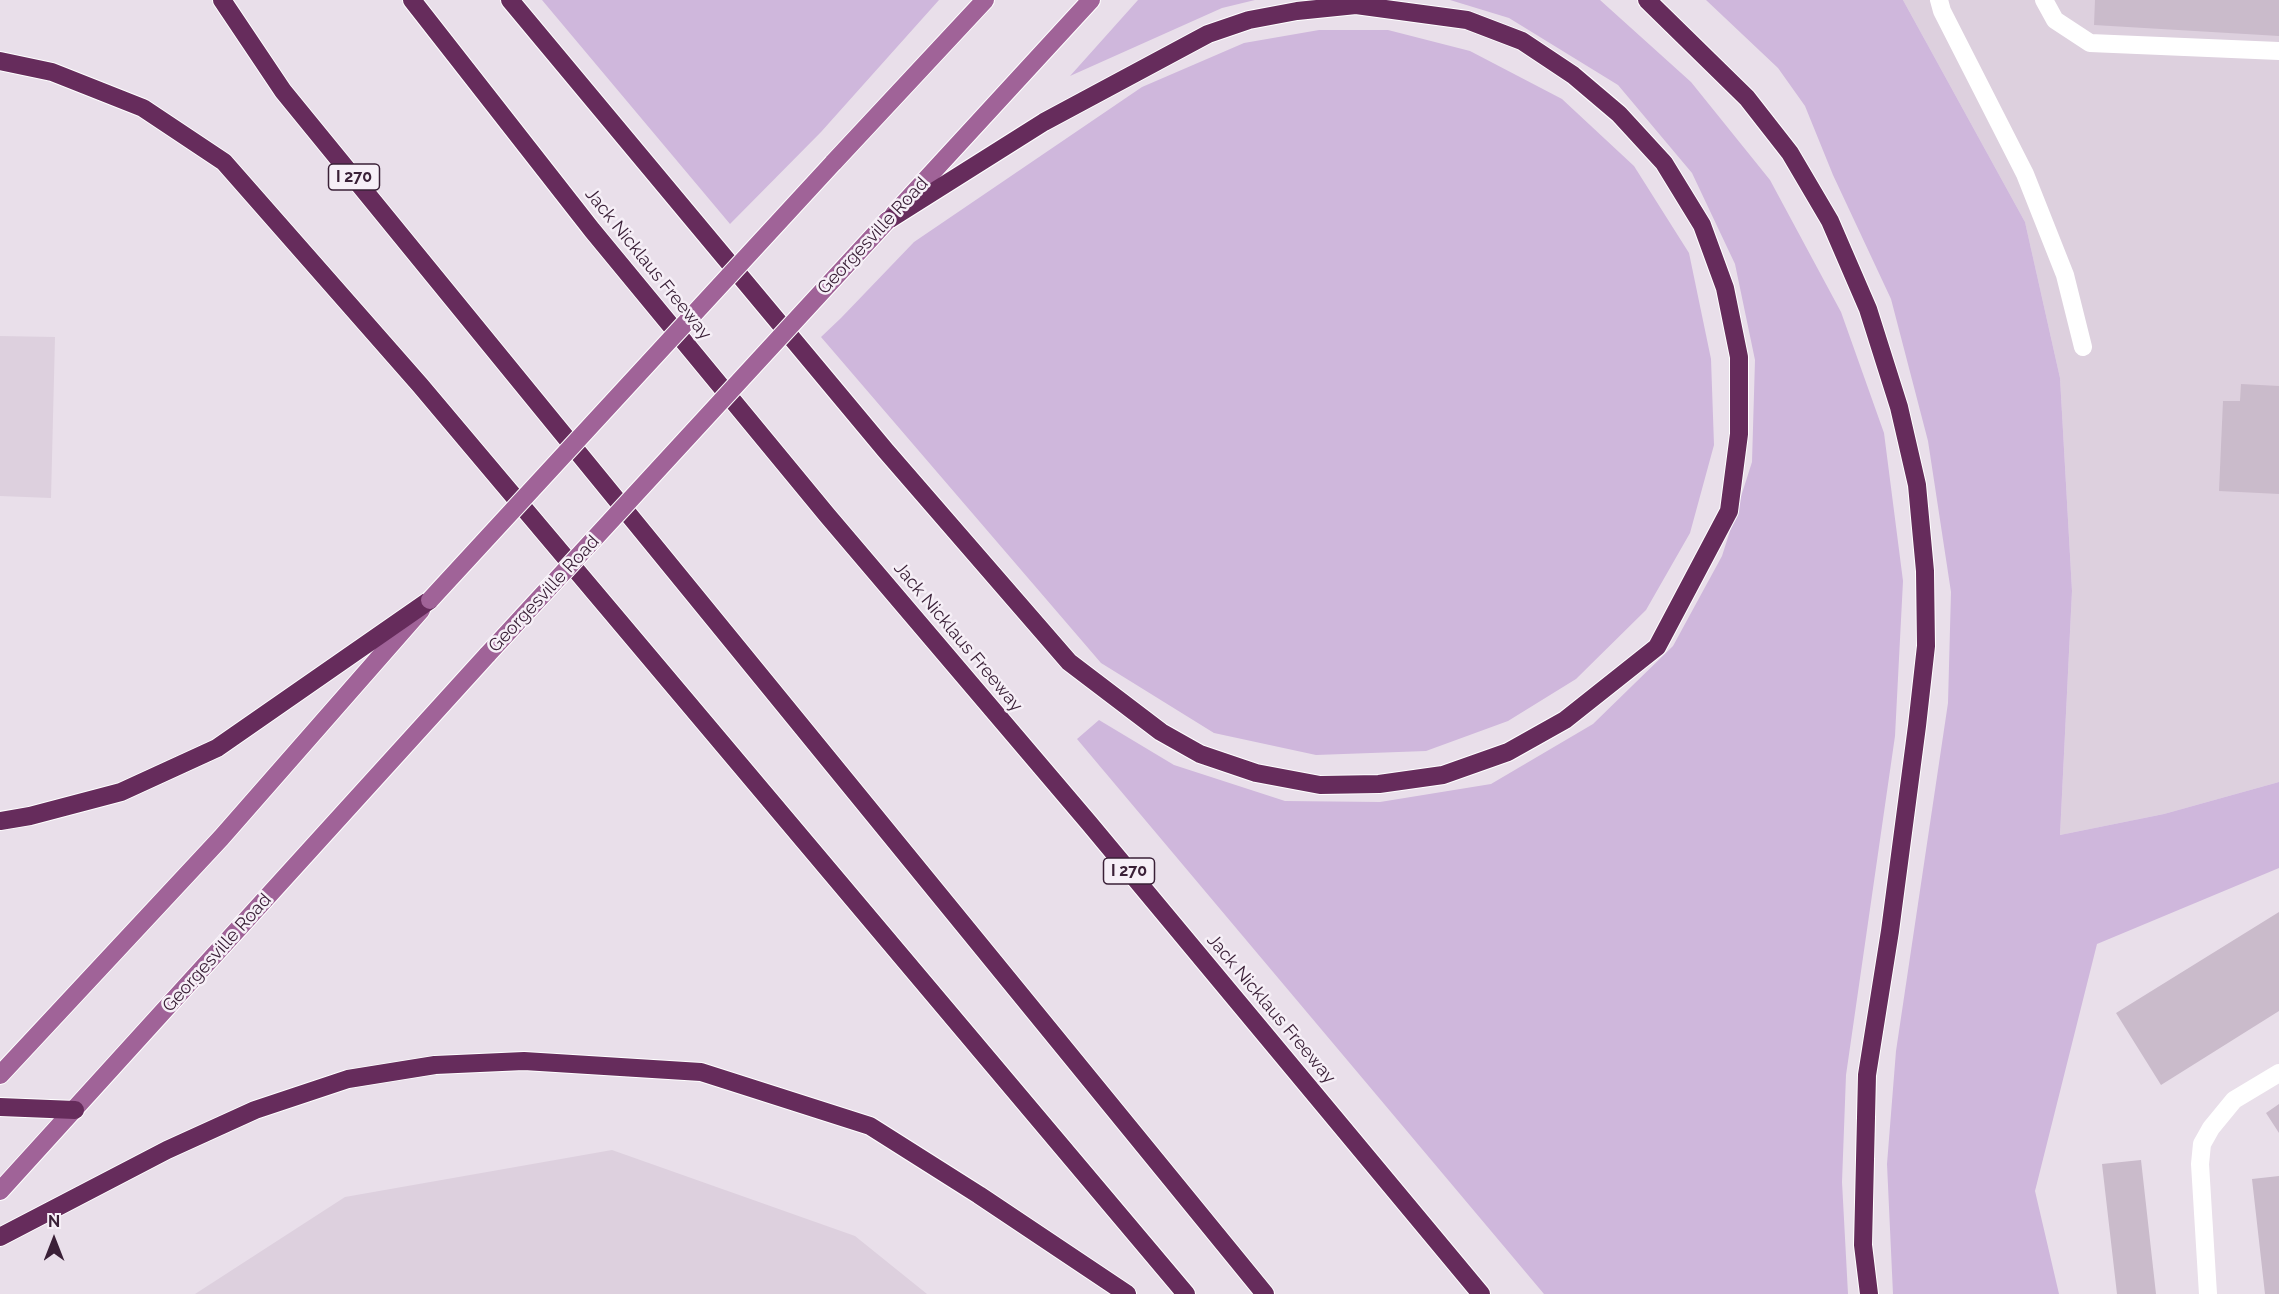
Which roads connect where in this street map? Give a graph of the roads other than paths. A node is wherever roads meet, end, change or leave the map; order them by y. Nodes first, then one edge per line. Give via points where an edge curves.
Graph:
1 (222, 0) edge
2 (412, 0) edge
3 (510, 0) edge
4 (985, 0) edge
5 (1091, 0) edge
6 (1647, 0) edge
7 (1940, 0) edge
8 (2044, 0) edge
9 (2279, 51) edge
10 (0, 61) edge
11 (887, 221) junction
12 (2083, 347) dead end
13 (430, 600) junction
14 (0, 821) edge
15 (2279, 1073) edge
16 (0, 1075) edge
17 (0, 1107) edge
18 (75, 1110) junction
19 (0, 1191) edge
20 (0, 1237) edge
21 (1127, 1294) edge
22 (1186, 1294) edge
23 (1265, 1294) edge
24 (1481, 1294) edge
25 (1869, 1294) edge
26 (2208, 1294) edge

1 - 23 highway, I 270 via 283,91
2 - 24 highway, Jack Nicklaus Freeway / I 270 via 592,230 827,515
3 - 11 highway via 886,451 1069,662 1161,732 1200,754 1256,773 1320,785 1379,784 1443,775 1508,752 1565,720 1657,647 1729,511 1739,434 1739,357 1725,288 1702,225 1664,163 1619,114 1573,75 1521,41 1467,20 1356,5 1297,11 1218,30 1044,122
4 - 13 main road, bridge
5 - 11 main road, Georgesville Road
6 - 25 highway via 1747,98 1790,153 1830,221 1868,309 1899,407 1917,485 1925,571 1926,646 1867,1075 1863,1245
7 - 12 street via 1942,11 2025,174 2065,276
8 - 9 street via 2055,20 2090,43
10 - 22 highway via 51,72 143,108 224,162 420,385
11 - 18 main road, Georgesville Road, bridge
13 - 14 highway via 218,748 121,792
13 - 16 main road via 221,838
15 - 26 street via 2234,1100 2202,1144
17 - 18 highway
18 - 19 main road, Georgesville Road
20 - 21 highway via 167,1150 255,1110 348,1079 435,1065 524,1060 701,1072 870,1126

